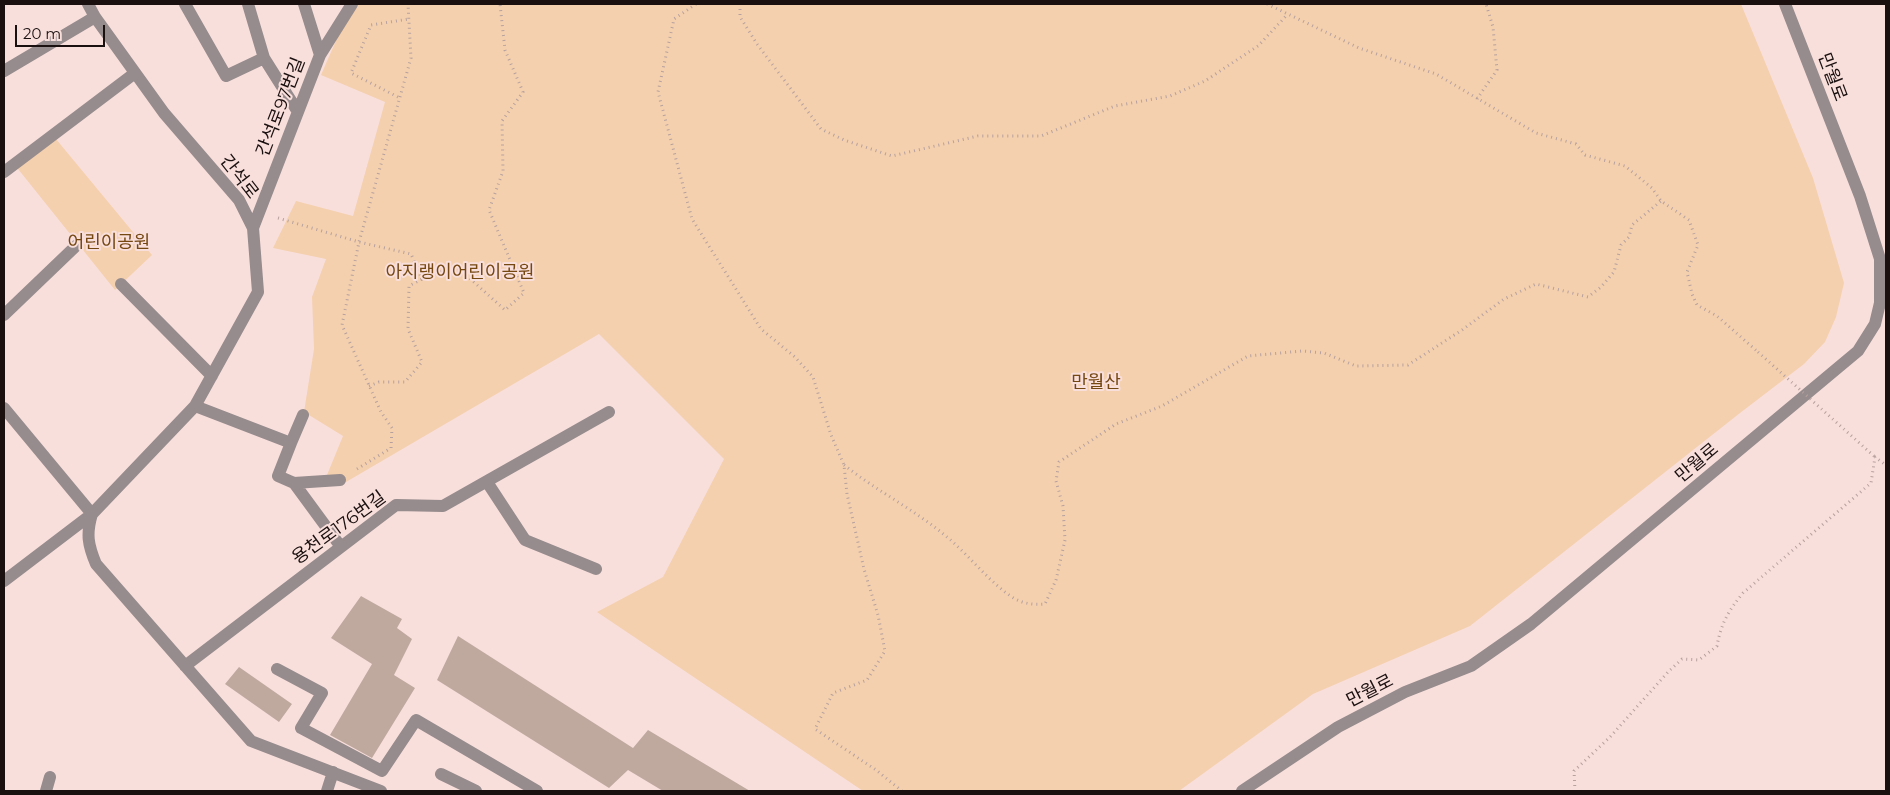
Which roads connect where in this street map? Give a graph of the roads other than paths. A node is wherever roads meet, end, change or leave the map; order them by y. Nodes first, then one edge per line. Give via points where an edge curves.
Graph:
1 (88, 4) edge
2 (186, 4) edge
3 (248, 4) edge
4 (304, 4) edge
5 (352, 4) edge
6 (1785, 4) edge
7 (95, 17) junction
8 (320, 55) junction
9 (264, 58) junction
10 (4, 71) edge
11 (135, 73) junction
12 (298, 112) junction
13 (4, 172) edge
14 (253, 228) junction
15 (78, 244) dead end
16 (122, 284) dead end
17 (4, 315) edge
18 (1886, 316) edge
19 (1874, 324) junction
20 (212, 376) junction
21 (194, 406) junction
22 (4, 408) edge
23 (609, 412) dead end
24 (303, 415) dead end
25 (291, 443) junction
26 (340, 480) road end
27 (486, 482) junction
28 (294, 483) junction
29 (92, 514) junction
30 (341, 547) junction
31 (596, 569) dead end
32 (4, 581) edge
33 (185, 666) junction
34 (277, 669) dead end
35 (333, 772) junction
36 (441, 774) dead end
37 (50, 777) dead end
38 (46, 791) edge
39 (327, 791) edge
40 (381, 791) edge
41 (476, 791) edge
42 (535, 791) edge
43 (1242, 791) edge

1 - 7 street, 간석로
2 - 9 street via 226,76
3 - 9 street
4 - 8 street
5 - 8 street, 간석로97번길
6 - 19 street, 만월로 via 1860,196 1880,259 1880,302
7 - 10 street
7 - 11 street, 간석로
8 - 12 street, 간석로97번길
9 - 12 street
11 - 13 street
11 - 14 street, 간석로 via 164,113 239,200
12 - 14 street, 간석로97번길
14 - 20 street, 간석로 via 258,292
15 - 17 street
16 - 20 street
18 - 19 street
19 - 43 street, 만월로 via 1858,351 1532,624 1471,666 1405,692 1338,727
20 - 21 street, 간석로
21 - 25 street
21 - 29 street, 간석로
22 - 29 street
23 - 27 street, 용천로176번길
24 - 25 street
25 - 28 street via 278,476
26 - 28 street
27 - 30 street, 용천로176번길 via 444,506 396,505
27 - 31 street via 525,540
28 - 30 street
29 - 32 street, 간석로
29 - 33 street via 87,533 96,564
30 - 33 street, 용천로176번길
33 - 35 street via 251,741
34 - 42 street via 322,693 301,728 382,771 416,720
35 - 39 street
35 - 40 street
36 - 41 street
37 - 38 street

